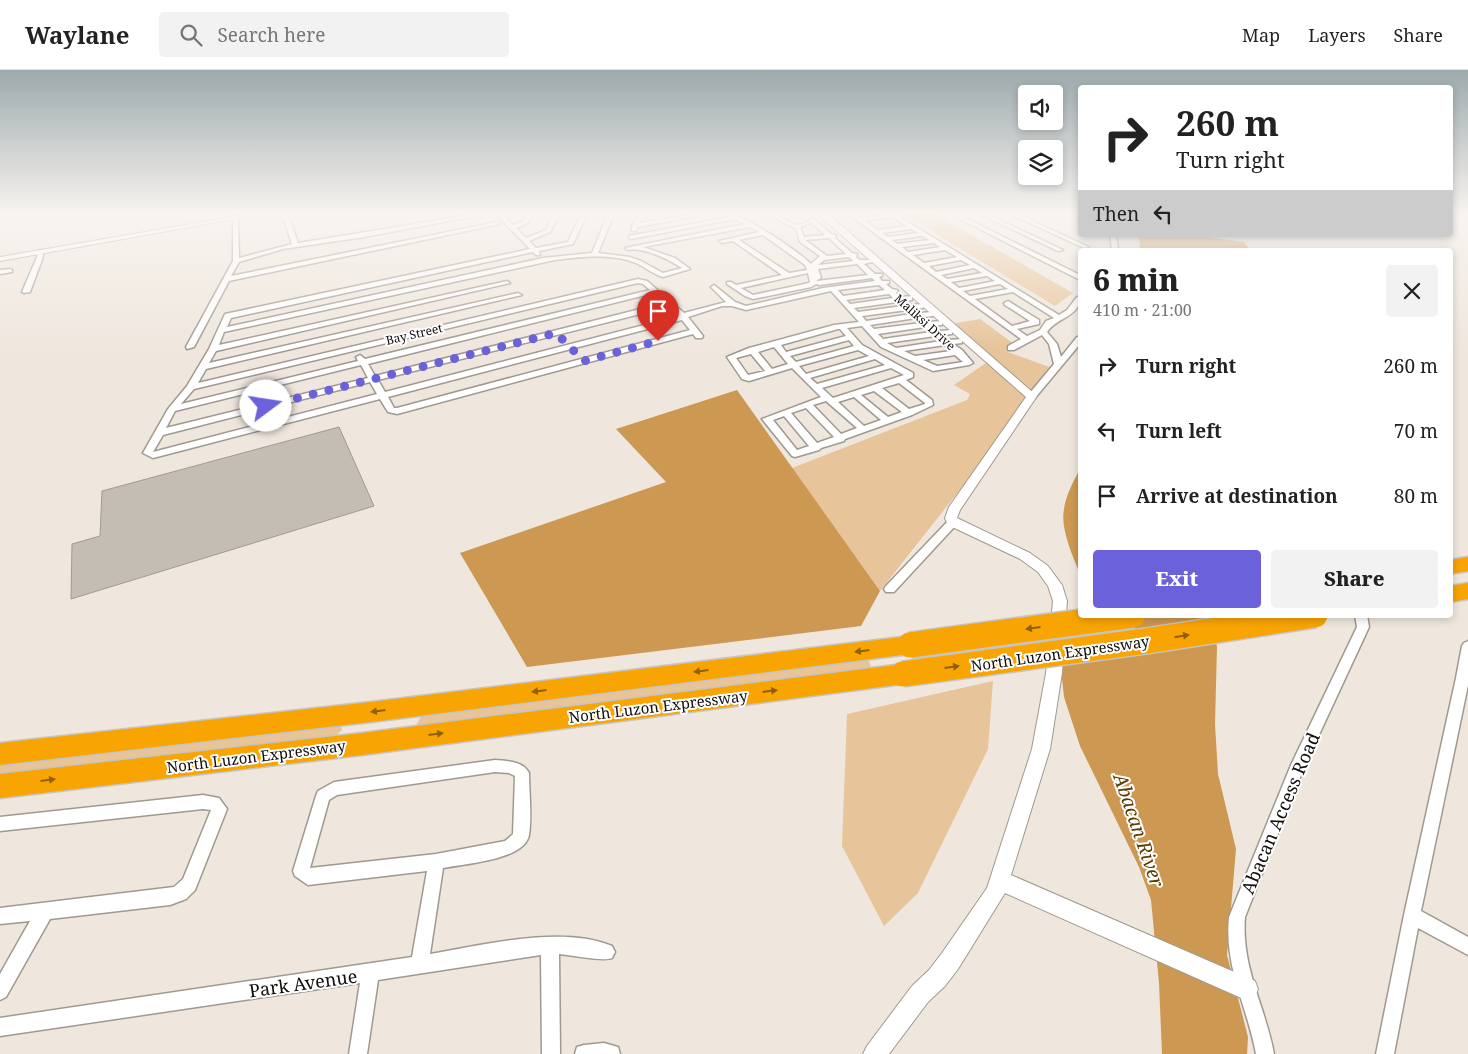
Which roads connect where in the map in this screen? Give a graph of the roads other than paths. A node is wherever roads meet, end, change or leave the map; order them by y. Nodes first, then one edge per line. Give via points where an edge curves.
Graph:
1 (39, 260) edge
2 (239, 260) edge
3 (322, 260) edge
4 (487, 260) edge
5 (543, 260) edge
6 (633, 260) edge
7 (674, 260) edge
8 (765, 260) edge
9 (802, 260) edge
10 (820, 260) edge
11 (858, 260) edge
12 (879, 260) edge
13 (917, 260) edge
14 (953, 260) edge
15 (966, 260) edge
16 (1044, 260) edge
17 (236, 261) joint
18 (870, 261) dead end
19 (860, 262) junction
20 (925, 265) junction
21 (976, 266) junction
22 (877, 268) dead end
23 (812, 269) junction
24 (867, 269) junction
25 (10, 271) dead end
26 (0, 272) edge
27 (496, 272) junction
28 (936, 274) junction
29 (988, 274) junction
30 (884, 275) dead end
31 (788, 276) junction
32 (875, 276) junction
33 (1078, 277) edge
34 (227, 279) junction
35 (818, 279) junction
36 (891, 282) dead end
37 (947, 282) junction
38 (1000, 282) junction
39 (882, 283) junction
40 (507, 284) junction
41 (714, 288) dead end
42 (833, 289) junction
43 (823, 290) junction
44 (900, 290) dead end
45 (958, 290) junction
46 (1014, 290) junction
47 (655, 291) junction
48 (891, 291) junction
49 (26, 292) dead end
50 (518, 295) junction
51 (842, 298) junction
52 (909, 298) dead end
53 (971, 298) junction
54 (899, 299) junction
55 (1028, 299) junction
56 (1078, 302) edge
57 (670, 304) junction
58 (732, 304) junction
59 (848, 306) junction
60 (920, 306) dead end
61 (996, 306) junction
62 (530, 307) junction
63 (908, 307) junction
64 (930, 314) dead end
65 (856, 315) junction
66 (1015, 315) junction
67 (684, 316) junction
68 (917, 316) junction
69 (1058, 317) junction
70 (999, 318) junction
71 (542, 319) junction
72 (864, 323) junction
73 (939, 323) dead end
74 (927, 324) junction
75 (842, 326) junction
76 (1012, 328) junction
77 (210, 332) junction
78 (872, 332) junction
79 (949, 332) dead end
80 (1043, 332) junction
81 (556, 333) junction
82 (937, 334) junction
83 (850, 337) junction
84 (1026, 339) junction
85 (958, 341) dead end
86 (881, 342) junction
87 (1078, 342) edge
88 (948, 343) junction
89 (775, 344) junction
90 (190, 347) dead end
91 (570, 347) junction
92 (213, 348) junction
93 (354, 348) junction
94 (859, 348) junction
95 (1011, 348) dead end
96 (752, 350) junction
97 (895, 350) junction
98 (959, 352) junction
99 (784, 354) junction
100 (876, 356) junction
101 (913, 359) junction
102 (584, 361) junction
103 (363, 363) junction
104 (893, 365) junction
105 (794, 366) junction
106 (1059, 366) junction
107 (202, 367) junction
108 (770, 372) junction
109 (804, 377) junction
110 (372, 379) junction
111 (900, 380) junction
112 (191, 387) junction
113 (818, 387) junction
114 (876, 388) junction
115 (855, 394) junction
116 (382, 395) junction
117 (1032, 396) junction
118 (831, 399) junction
119 (807, 404) junction
120 (172, 409) junction
121 (785, 412) junction
122 (909, 413) junction
123 (888, 421) junction
124 (864, 430) junction
125 (159, 433) junction
126 (841, 439) junction
127 (816, 448) junction
128 (953, 522) junction
129 (1468, 564) edge
130 (1453, 566) edge
131 (890, 589) dead end
132 (1468, 591) edge
133 (1453, 594) edge
134 (1110, 618) edge
135 (1296, 618) edge
136 (1362, 618) edge
137 (1468, 646) edge
138 (1466, 679) edge
139 (0, 754) edge
140 (0, 786) edge
141 (0, 824) edge
142 (436, 862) junction
143 (999, 880) junction
144 (46, 910) junction
145 (1412, 915) junction
146 (0, 916) edge
147 (550, 945) junction
148 (1468, 946) edge
149 (606, 952) dead end
150 (420, 963) junction
151 (370, 973) junction
152 (1242, 987) junction
153 (0, 991) edge
154 (0, 1027) edge
155 (358, 1054) edge
156 (551, 1054) edge
157 (584, 1054) edge
158 (612, 1054) edge
159 (875, 1054) edge
160 (1265, 1054) edge
161 (1385, 1054) edge

1 - 49 street
2 - 17 street
3 - 34 street
4 - 77 street via 236,313
5 - 27 street
6 - 7 street via 663,275 687,269
8 - 31 street
9 - 23 street
10 - 23 street
11 - 19 street, Maliksi Drive
12 - 117 street
13 - 20 street
14 - 20 street
15 - 21 street
16 - 33 street
17 - 34 street
18 - 19 street
19 - 23 street
19 - 24 street, Maliksi Drive
20 - 28 street
21 - 28 street
21 - 29 street
22 - 24 street
23 - 31 street
23 - 31 street via 814,282 811,285 753,297 732,285
23 - 35 street
24 - 32 street, Maliksi Drive
24 - 35 street
25 - 26 street
27 - 40 street
27 - 77 street
28 - 37 street
29 - 37 street
29 - 38 street
30 - 32 street
32 - 35 street
32 - 39 street, Maliksi Drive
34 - 77 street
35 - 43 street
36 - 39 street
37 - 45 street
38 - 45 street
38 - 46 street
39 - 42 street
39 - 48 street, Maliksi Drive
40 - 50 street
40 - 92 street
41 - 58 street
42 - 43 street
42 - 51 street
43 - 58 street via 746,308
44 - 48 street
45 - 53 street
46 - 53 street
46 - 55 street
47 - 57 street
47 - 62 street, Bay Street via 645,282 638,281
47 - 71 street
48 - 51 street
48 - 54 street, Maliksi Drive
50 - 62 street
50 - 107 street
51 - 59 street
52 - 54 street
53 - 61 street
54 - 59 street
54 - 63 street, Maliksi Drive
55 - 61 street
55 - 69 street
56 - 69 street via 1070,312
57 - 67 street
57 - 81 street
58 - 67 street via 712,306
59 - 65 street
60 - 63 street
61 - 66 street
61 - 70 street
62 - 71 street
62 - 93 street, Bay Street
63 - 65 street
63 - 68 street, Maliksi Drive
64 - 68 street
65 - 72 street
66 - 70 street
66 - 76 street via 1036,323
67 - 91 street
67 - 102 street via 697,334
68 - 72 street
68 - 74 street, Maliksi Drive
69 - 80 street
70 - 76 street
71 - 81 street
71 - 103 street
72 - 75 street
72 - 78 street
73 - 74 street
74 - 78 street
74 - 82 street, Maliksi Drive
75 - 83 street
75 - 89 street
76 - 84 street
77 - 90 street
77 - 92 street
78 - 86 street
79 - 82 street
80 - 84 street
80 - 106 street via 1053,344
81 - 91 street
81 - 110 street
82 - 86 street
82 - 88 street, Maliksi Drive
83 - 94 street
83 - 99 street
84 - 95 street
85 - 88 street
86 - 97 street
87 - 106 street
88 - 97 street
88 - 98 street, Maliksi Drive
89 - 96 street
89 - 99 street
91 - 102 street
91 - 116 street
92 - 107 street
93 - 103 street
93 - 112 street, Bay Street
94 - 100 street
94 - 105 street
96 - 108 street
96 - 108 street via 731,357 747,378
97 - 101 street
98 - 101 street
98 - 101 street, Maliksi Drive via 969,363 936,369
99 - 105 street
100 - 104 street
100 - 109 street
102 - 116 street via 396,412
103 - 110 street
103 - 120 street
104 - 111 street via 910,375
104 - 113 street
105 - 108 street
105 - 109 street
106 - 117 street
107 - 112 street
109 - 113 street
110 - 116 street
110 - 125 street
111 - 114 street
111 - 122 street via 930,404
112 - 120 street
113 - 118 street
114 - 115 street
114 - 122 street
115 - 118 street
115 - 123 street
116 - 125 street via 149,455
117 - 128 street via 951,514
118 - 119 street
118 - 124 street
119 - 121 street
119 - 126 street
120 - 125 street
121 - 127 street
121 - 127 street via 767,419 794,453
122 - 123 street
123 - 124 street
124 - 126 street
126 - 127 street
128 - 131 street
128 - 143 street via 1015,550 1043,569 1055,585 1060,601 1054,673 1041,749
129 - 130 highway
132 - 133 highway
134 -> 139 highway, North Luzon Expressway, bridge via 380,711
140 -> 135 highway, North Luzon Expressway, bridge via 362,744 903,674
136 - 152 street, Abacan Access Road via 1363,627 1298,765 1236,917 1233,935
137 - 138 street
138 - 145 street
141 - 144 street via 203,802 214,803 219,809 189,884 180,893 170,897
142 - 142 street via 308,878 301,871 324,796 334,789 495,766 511,766 522,773 521,836 516,844
142 - 150 street
143 - 152 street
143 - 159 street via 995,892 950,961 920,994
144 - 146 street
144 - 153 street
145 - 148 street
145 - 161 street
147 - 149 street, Park Avenue via 577,945
147 - 150 street, Park Avenue
147 - 156 street
150 - 151 street, Park Avenue
151 - 154 street, Park Avenue
151 - 155 street
152 - 160 street, Abacan Access Road
157 - 158 street

